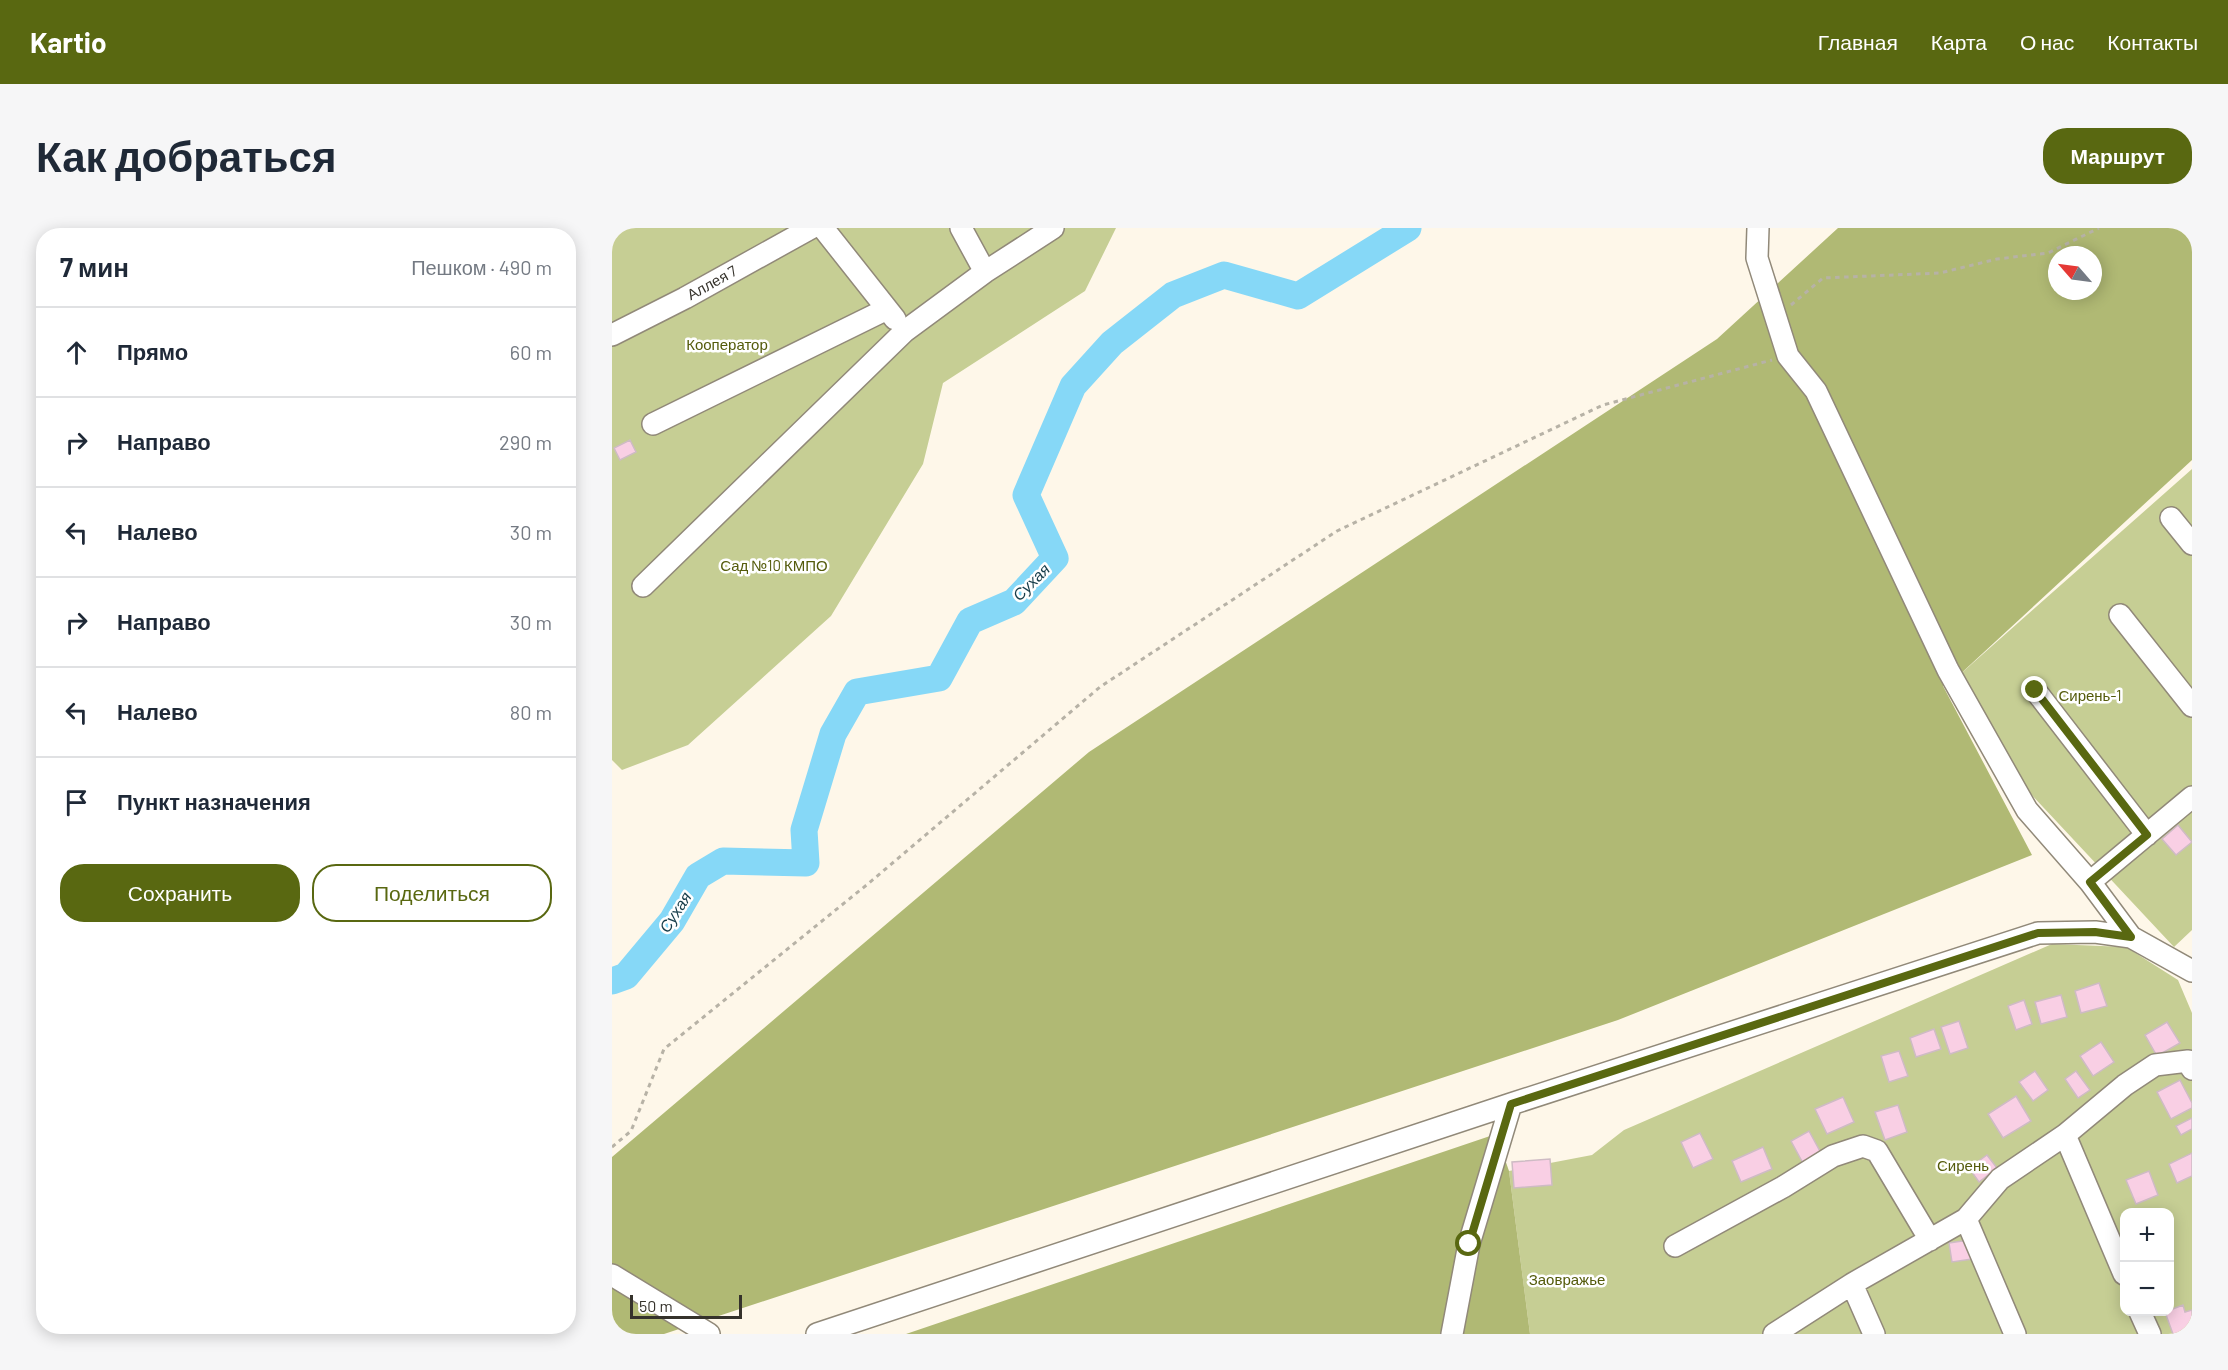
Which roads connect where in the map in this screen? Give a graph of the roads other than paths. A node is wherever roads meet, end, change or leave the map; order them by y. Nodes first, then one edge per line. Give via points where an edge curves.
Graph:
1 (811, 228) edge
2 (824, 228) edge
3 (961, 228) edge
4 (1053, 228) edge
5 (1758, 228) edge
6 (985, 272) junction
7 (887, 309) junction
8 (905, 331) junction
9 (612, 335) edge
10 (653, 424) dead end
11 (2170, 518) dead end
12 (2192, 543) edge
13 (643, 586) dead end
14 (2120, 615) dead end
15 (2035, 690) dead end
16 (2192, 706) edge
17 (2192, 797) edge
18 (2147, 835) junction
19 (2090, 882) junction
20 (2131, 937) junction
21 (2188, 962) edge
22 (2191, 1063) edge
23 (1511, 1104) junction
24 (2065, 1135) junction
25 (1966, 1219) junction
26 (1929, 1240) junction
27 (1675, 1246) dead end
28 (2120, 1265) edge
29 (612, 1275) edge
30 (1852, 1284) junction
31 (2142, 1316) edge
32 (709, 1334) edge
33 (818, 1334) edge
34 (1452, 1334) edge
35 (1774, 1334) edge
36 (1874, 1334) edge
37 (2015, 1334) edge
38 (2150, 1334) edge

1 - 9 street, Аллея 7
2 - 7 street
3 - 6 street
4 - 6 street
5 - 19 street via 1757,258 1788,356 1816,391 1948,670 2027,810
6 - 8 street
7 - 8 street
7 - 10 street
8 - 13 street
11 - 12 street
14 - 16 street
15 - 18 street
17 - 18 street
18 - 19 street
19 - 20 street
20 - 21 street
20 - 23 street via 2095,932 2038,933
22 - 24 street via 2156,1065 2125,1085
23 - 33 street
23 - 34 street via 1469,1244
24 - 25 street via 2000,1179
24 - 28 street
25 - 26 street
25 - 37 street
26 - 27 street via 1877,1151 1863,1146 1833,1156
26 - 30 street
29 - 32 street
30 - 35 street
30 - 36 street
31 - 38 street

